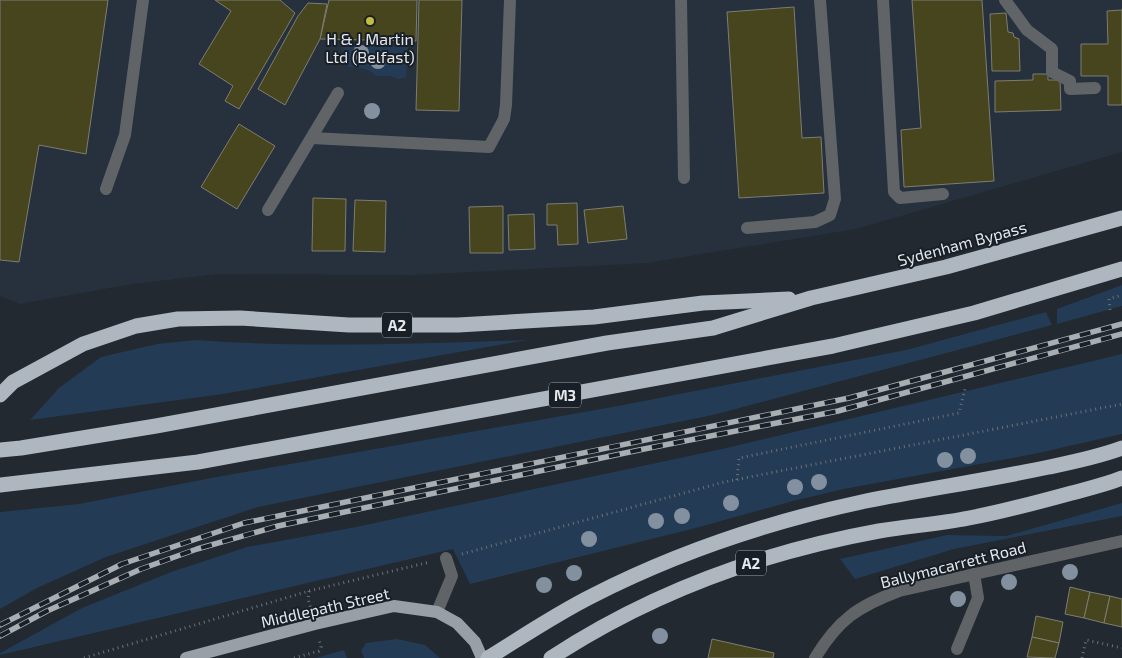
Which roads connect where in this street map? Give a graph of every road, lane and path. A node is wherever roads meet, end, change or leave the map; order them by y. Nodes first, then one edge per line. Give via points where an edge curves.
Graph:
1 (143, 0) edge
2 (510, 0) edge
3 (681, 0) edge
4 (820, 0) edge
5 (883, 0) edge
6 (1006, 0) edge
7 (1095, 88) dead end
8 (338, 93) dead end
9 (312, 138) junction
10 (684, 178) dead end
11 (106, 189) dead end
12 (943, 194) dead end
13 (268, 210) dead end
14 (1122, 218) edge
15 (747, 228) dead end
16 (1122, 269) edge
17 (1122, 295) edge
18 (810, 298) junction
19 (1110, 310) dead end
20 (6, 381) edge
21 (965, 388) dead end
22 (0, 395) edge
23 (1122, 404) edge
24 (1122, 448) edge
25 (0, 450) edge
26 (1122, 478) edge
27 (737, 480) junction
28 (0, 485) edge
29 (1122, 541) edge
30 (446, 558) junction
31 (974, 574) junction
32 (309, 590) junction
33 (308, 599) dead end
34 (437, 612) junction
35 (321, 646) dead end
36 (1122, 648) edge
37 (957, 649) dead end
38 (84, 658) edge
39 (186, 658) edge
40 (294, 658) edge
41 (482, 658) edge
42 (488, 658) edge
43 (551, 658) edge
44 (815, 658) edge
45 (1082, 658) edge

1 - 11 street via 125,135
2 - 9 street via 506,105 504,119 489,148
3 - 10 street
4 - 15 street via 835,199 830,216 815,222
5 - 12 street via 894,192 900,198
6 - 7 street via 1027,30 1052,49 1052,72 1070,81 1070,89
8 - 9 street
9 - 13 street
14 - 18 highway, Sydenham Bypass / A2 via 946,267
16 - 28 highway, M3 via 974,313 834,346 198,462
17 - 19 path via 1108,300
18 - 20 highway, A2 via 703,303 594,317 458,325 178,319 136,326 83,344
18 - 25 highway via 714,328 608,343 156,426
20 - 22 highway, A2
21 - 27 path via 959,413 739,458
23 - 27 path
24 - 42 highway, A2 via 1032,471 866,501 783,521 696,550 591,596
26 - 43 highway, A2 via 1014,509 879,531 783,552 721,572 659,599 575,642
27 - 30 path
29 - 31 street, Ballymacarrett Road
30 - 32 path
30 - 34 street via 452,576
31 - 37 street via 978,598
31 - 44 street, Ballymacarrett Road via 899,591 871,601 843,621
32 - 33 path
32 - 38 path
34 - 39 main road, Middlepath Street via 394,606
34 - 41 main road, Middlepath Street via 457,623 474,642
35 - 40 path via 319,650
36 - 45 path via 1086,640

